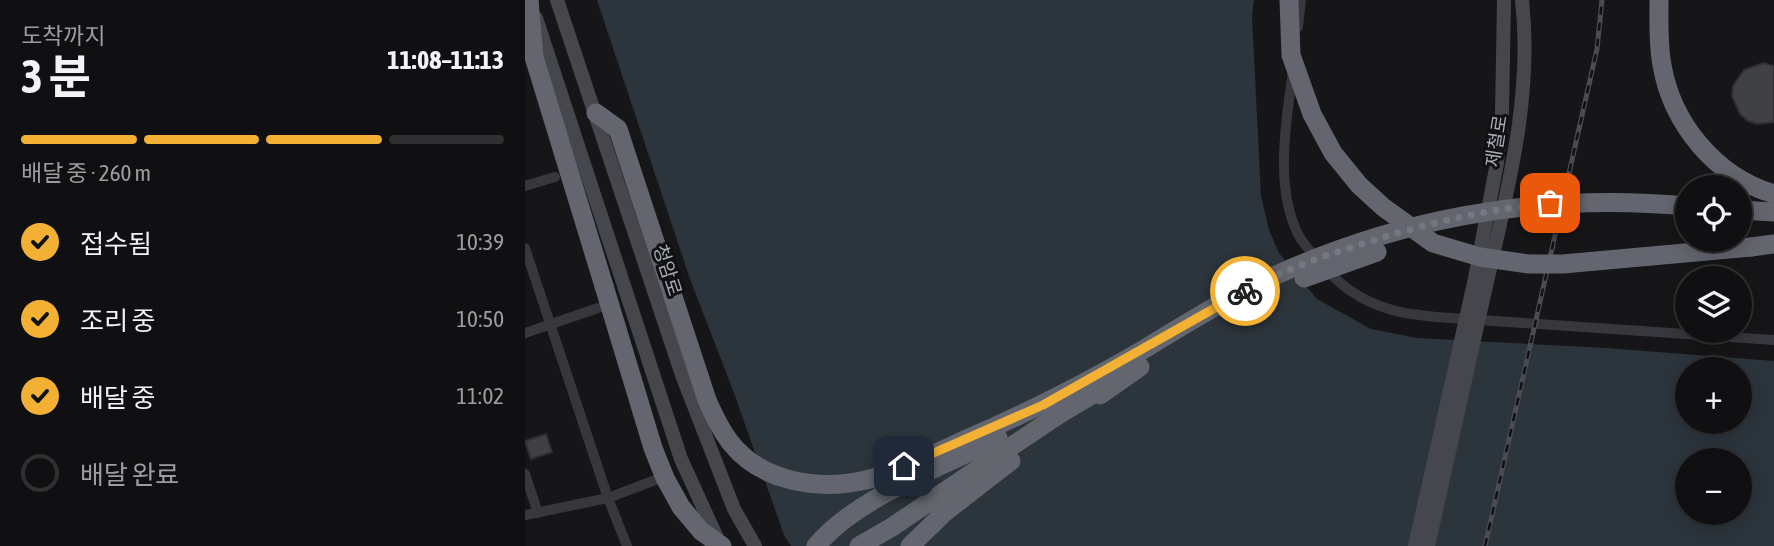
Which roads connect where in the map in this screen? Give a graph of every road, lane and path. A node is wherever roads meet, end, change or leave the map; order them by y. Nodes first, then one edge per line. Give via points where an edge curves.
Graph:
1 (530, 0) edge
2 (557, 0) edge
3 (1289, 0) edge
4 (1301, 0) edge
5 (1504, 0) edge
6 (1522, 0) edge
7 (1660, 0) edge
8 (596, 113) junction
9 (555, 177) dead end
10 (525, 186) edge
11 (1774, 194) edge
12 (1675, 205) edge
13 (1774, 212) edge
14 (1752, 216) edge
15 (1675, 219) edge
16 (1752, 219) edge
17 (1774, 224) edge
18 (1774, 244) edge
19 (525, 248) edge
20 (527, 263) edge
21 (1480, 284) junction
22 (598, 308) dead end
23 (550, 324) junction
24 (525, 332) edge
25 (1774, 340) edge
26 (1138, 360) junction
27 (525, 474) edge
28 (658, 480) dead end
29 (608, 498) junction
30 (538, 513) junction
31 (525, 515) edge
32 (628, 546) edge
33 (722, 546) edge
34 (755, 546) edge
35 (816, 546) edge
36 (859, 546) edge
37 (910, 546) edge
38 (1415, 546) edge
39 (1428, 546) edge

1 - 33 main road via 681,458
1 - 33 highway, bridge via 534,57 653,447 681,508
2 - 8 main road, 청암로
3 - 18 highway, bridge via 1291,55 1311,114 1333,153 1383,207 1433,243 1480,257 1529,264
4 - 25 street via 1286,127 1287,198 1299,236 1335,280 1355,296 1391,310 1436,317
5 - 21 main road, 제철로 via 1502,112
6 - 21 main road, 제철로 via 1520,121 1509,185
7 - 11 highway via 1662,65 1686,128 1729,172
8 - 26 highway via 618,129 716,421 730,443 767,471 803,484 866,480 941,451
8 - 34 main road, 청암로 via 683,374 734,509
9 - 10 street
12 - 26 highway, bridge via 1550,203 1430,223 1345,249 1251,287
13 - 14 highway
15 - 26 highway, bridge via 1579,215 1516,219 1447,232 1305,278
16 - 17 highway
19 - 20 street
20 - 23 street
21 - 38 main road, bridge
21 - 39 main road, bridge
22 - 23 street
23 - 24 street
23 - 29 street
26 - 35 highway via 862,508 834,526
26 - 36 highway
26 - 37 highway via 945,512
27 - 30 street
28 - 29 street
29 - 30 street
29 - 32 street
30 - 31 street

